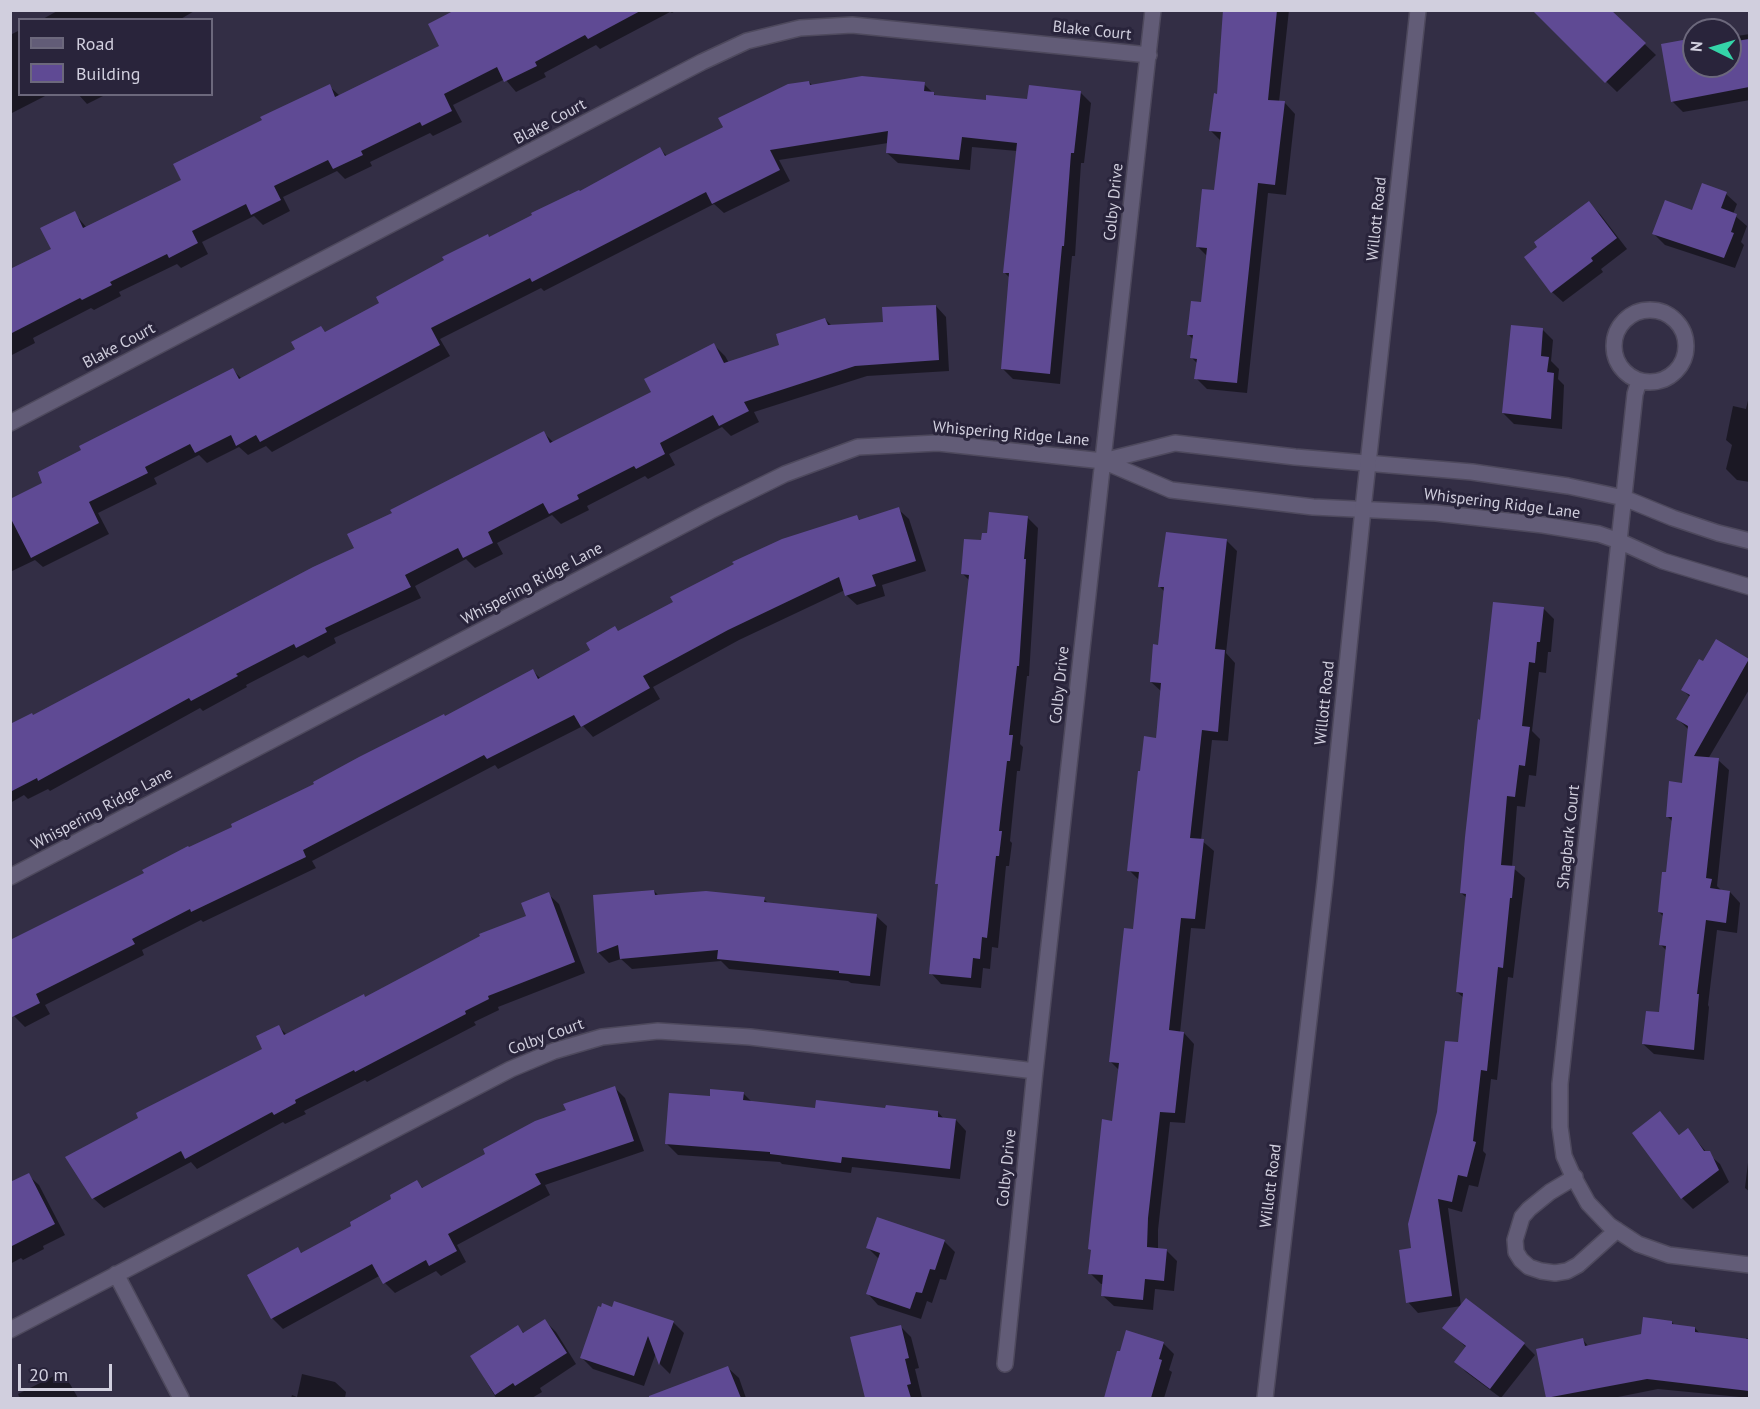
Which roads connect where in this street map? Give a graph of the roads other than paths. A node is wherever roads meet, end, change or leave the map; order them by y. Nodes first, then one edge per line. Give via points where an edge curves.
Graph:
1 (1153, 10) edge
2 (1418, 10) edge
3 (1149, 55) junction
4 (1639, 381) junction
5 (10, 423) edge
6 (1103, 461) junction
7 (1368, 463) junction
8 (1624, 498) junction
9 (1363, 509) junction
10 (1619, 541) junction
11 (1749, 541) edge
12 (1749, 587) edge
13 (10, 877) edge
14 (1035, 1071) junction
15 (1575, 1178) junction
16 (1617, 1230) junction
17 (1749, 1264) edge
18 (116, 1274) junction
19 (10, 1330) edge
20 (1005, 1364) dead end
21 (181, 1398) edge
22 (1265, 1398) edge

1 - 3 street, Colby Drive
2 - 7 street, Willott Road
3 - 5 street, Blake Court via 852,25 800,28 747,41
3 - 6 street, Colby Drive
4 - 4 street via 1620,368 1613,346 1615,334 1621,323 1642,310 1666,313 1676,320 1684,337 1685,355 1680,366 1662,381
4 - 8 street, Shagbark Court
6 - 7 street, Whispering Ridge Lane via 1175,443
6 - 9 street, Whispering Ridge Lane via 1171,490
6 - 13 street, Whispering Ridge Lane via 938,443 858,447 785,474
6 - 14 street, Colby Drive
7 - 8 street, Whispering Ridge Lane via 1472,472
7 - 9 street, Willott Road
8 - 10 street, Shagbark Court
8 - 11 street, Whispering Ridge Lane
9 - 10 street, Whispering Ridge Lane via 1543,525
9 - 22 street, Willott Road via 1325,882
10 - 12 street, Whispering Ridge Lane via 1663,561
10 - 15 street, Shagbark Court via 1560,1084 1564,1156
14 - 18 street, Colby Court via 750,1037 658,1031 602,1037 511,1069
14 - 20 street, Colby Drive
15 - 16 street, Shagbark Court via 1588,1203
15 - 16 street via 1550,1192 1522,1217 1515,1240 1521,1260 1541,1271 1567,1271
16 - 17 street, Shagbark Court via 1638,1244 1669,1255
18 - 19 street, Colby Court
18 - 21 street

